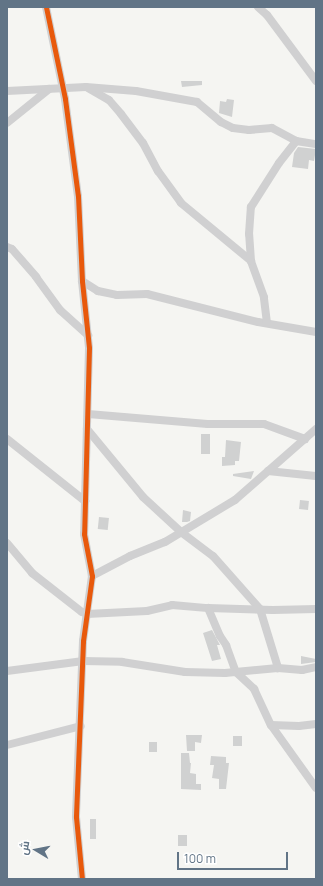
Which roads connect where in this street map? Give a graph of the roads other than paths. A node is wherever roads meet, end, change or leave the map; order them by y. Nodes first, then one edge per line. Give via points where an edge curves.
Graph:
1 (46, 7) edge
2 (258, 7) edge
3 (316, 81) edge
4 (86, 87) junction
5 (49, 89) junction
6 (62, 89) junction
7 (7, 91) edge
8 (7, 123) edge
9 (296, 141) junction
10 (316, 144) edge
11 (7, 247) edge
12 (251, 261) junction
13 (82, 281) junction
14 (267, 323) junction
15 (316, 332) edge
16 (88, 335) junction
17 (88, 414) junction
18 (316, 428) edge
19 (87, 429) junction
20 (7, 439) edge
21 (305, 439) junction
22 (268, 471) junction
23 (316, 476) edge
24 (85, 501) junction
25 (181, 532) junction
26 (7, 543) edge
27 (92, 576) junction
28 (208, 608) junction
29 (316, 609) edge
30 (260, 610) junction
31 (87, 614) junction
32 (83, 662) junction
33 (316, 667) edge
34 (278, 668) junction
35 (7, 671) edge
36 (236, 672) junction
37 (316, 724) edge
38 (271, 725) junction
39 (81, 726) junction
40 (7, 745) edge
41 (316, 788) edge
42 (82, 879) edge

1 - 6 street
2 - 3 street via 267,15
4 - 6 street
4 - 9 street via 136,91 197,102 232,128 272,128
4 - 12 street via 109,100 121,114 181,202
5 - 6 street
5 - 7 street
5 - 8 street
6 - 13 street via 78,196
9 - 10 street
9 - 12 street via 251,207
11 - 16 street via 12,249 36,277 60,310
12 - 14 street via 264,297
13 - 14 street via 98,291 117,295 147,294
13 - 16 street
14 - 15 street
16 - 17 street
17 - 19 street
17 - 21 street via 208,424 264,424
18 - 21 street
19 - 24 street
19 - 25 street via 143,497
20 - 24 street
21 - 22 street
22 - 23 street
22 - 25 street via 235,500
24 - 27 street via 84,534
25 - 27 street
25 - 30 street via 213,556
26 - 31 street via 32,573
27 - 31 street
28 - 30 street
28 - 31 street via 172,604 147,611
28 - 36 street
29 - 30 street
30 - 34 street
31 - 32 street
32 - 35 street
32 - 36 street via 122,662 185,672
32 - 39 street
33 - 34 street via 302,670
34 - 36 street
36 - 38 street via 254,689
37 - 38 street
38 - 41 street
39 - 40 street
39 - 42 street via 76,817

